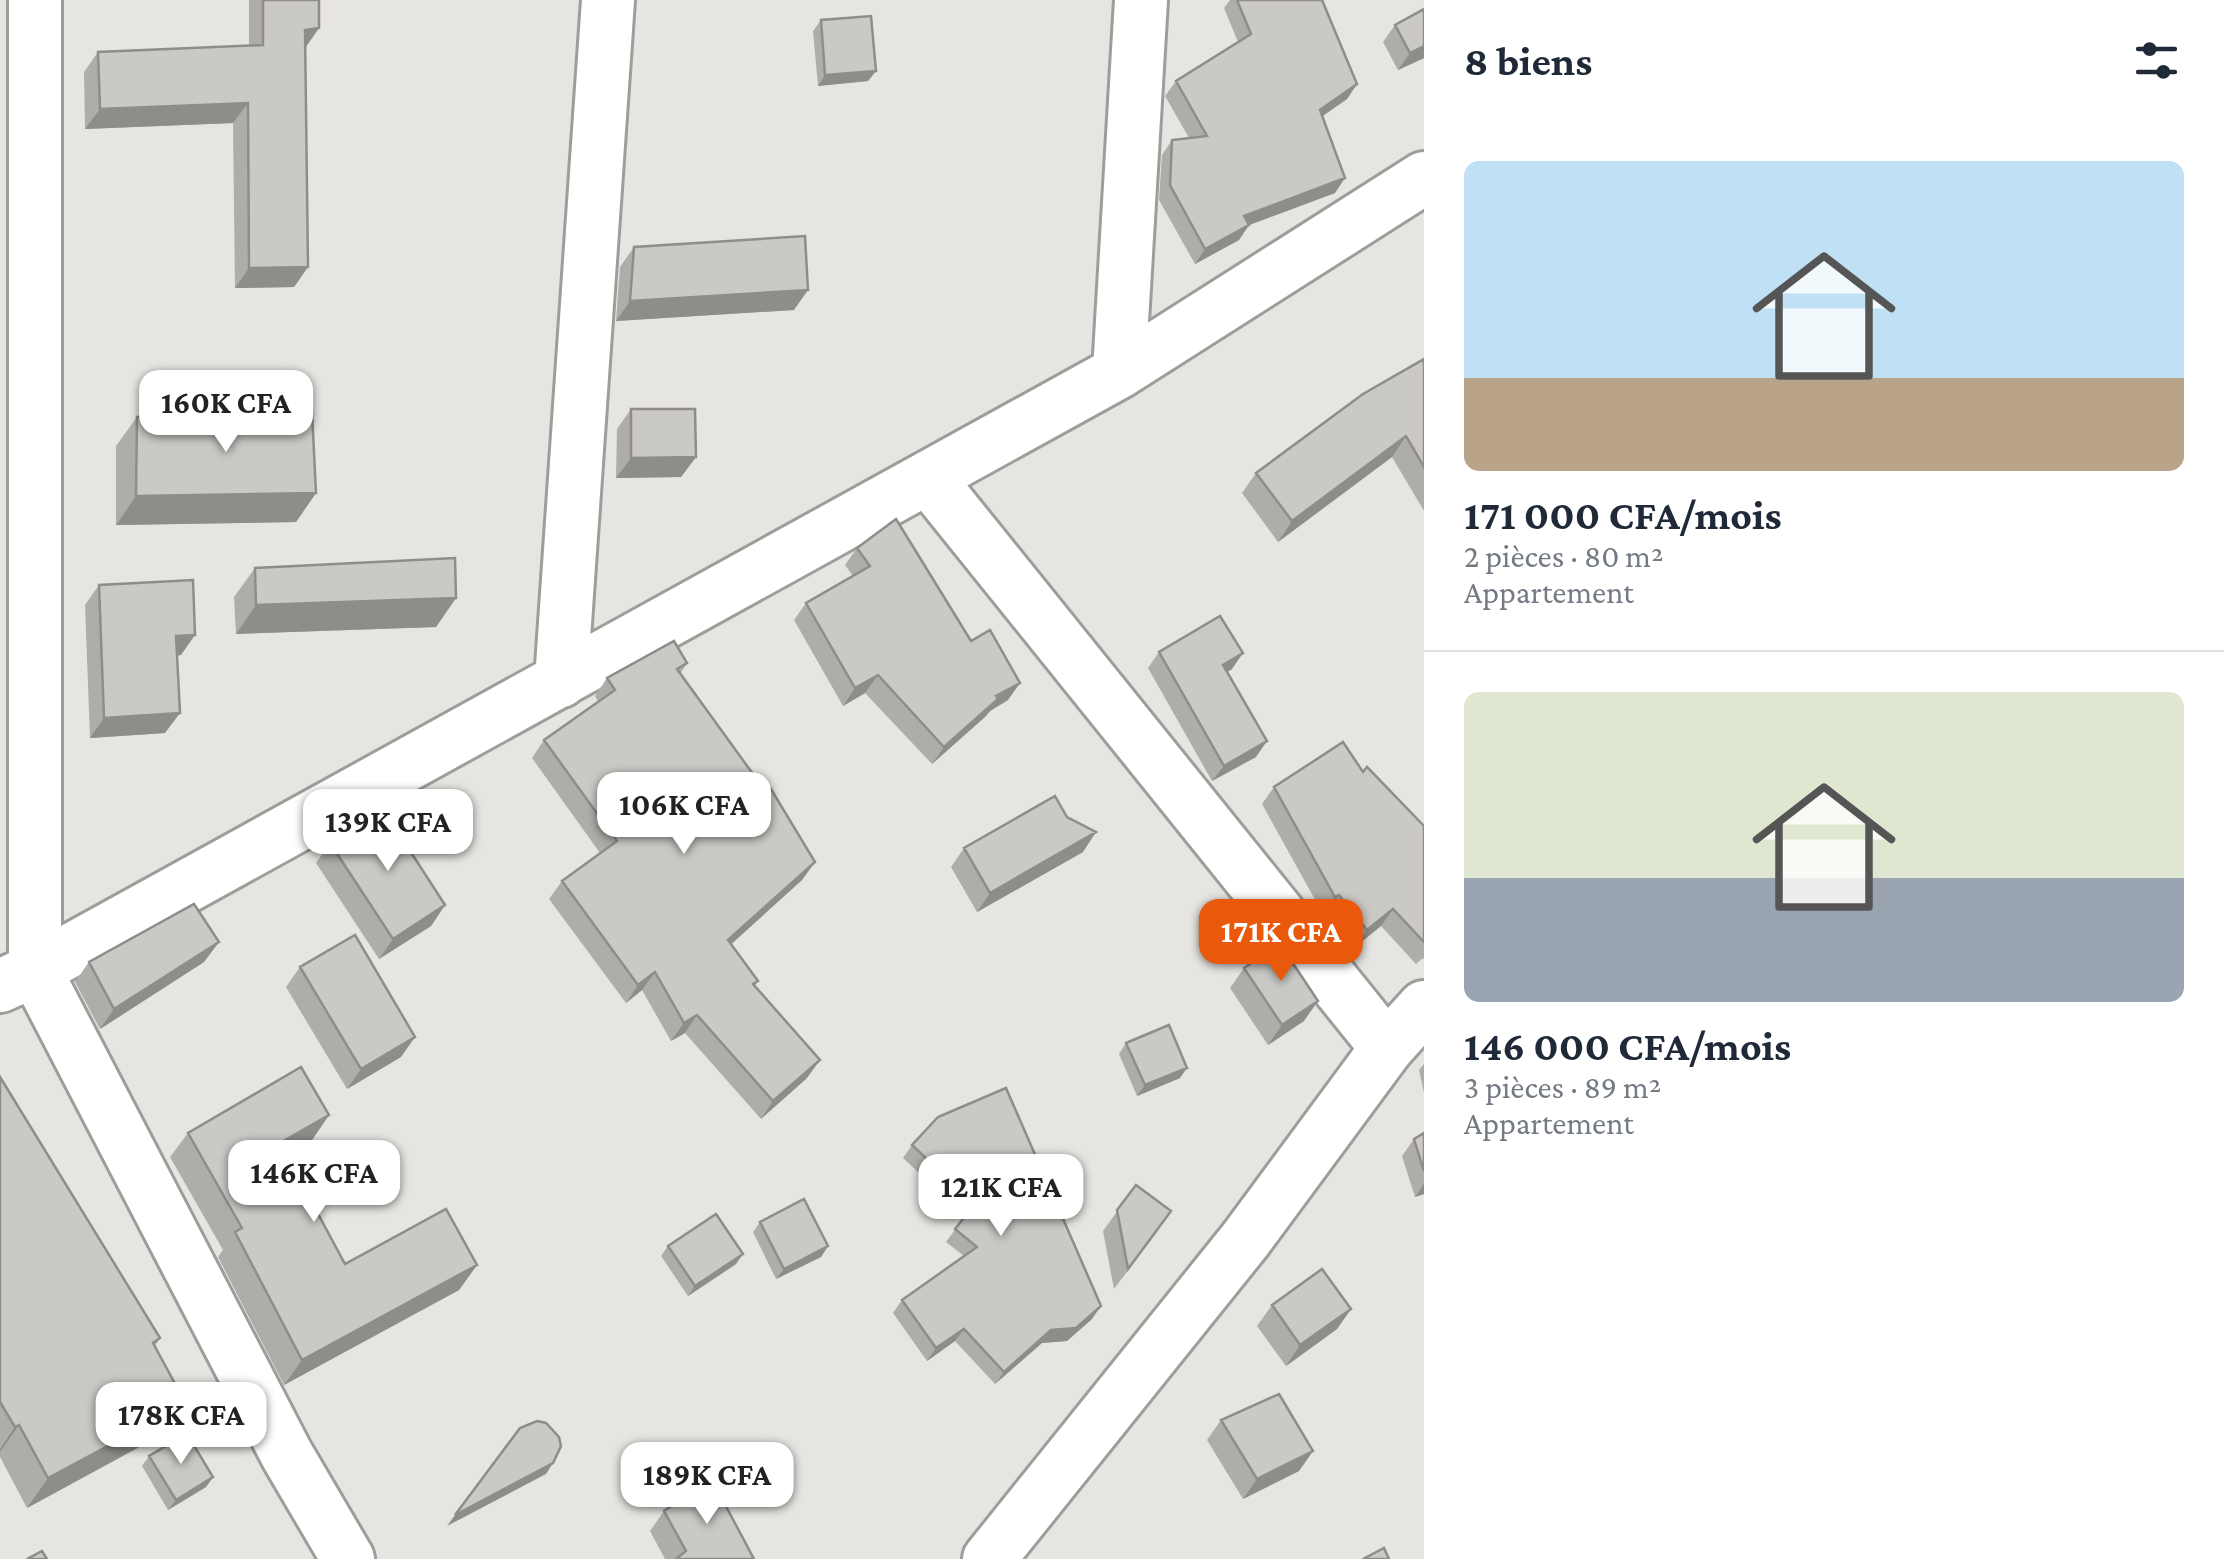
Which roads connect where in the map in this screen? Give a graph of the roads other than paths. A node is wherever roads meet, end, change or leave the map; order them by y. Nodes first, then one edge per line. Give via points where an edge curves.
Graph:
1 (34, 0) edge
2 (608, 0) edge
3 (1141, 0) edge
4 (1424, 178) edge
5 (1119, 372) junction
6 (928, 478) junction
7 (560, 681) junction
8 (17, 978) edge
9 (1424, 1007) edge
10 (1388, 1048) junction
11 (348, 1559) edge
12 (989, 1559) edge

1 - 8 street
2 - 7 street
3 - 5 street
4 - 5 street
5 - 6 street
6 - 7 street
6 - 10 street
7 - 8 street
8 - 11 street
9 - 10 street
10 - 12 street via 1246,1239

